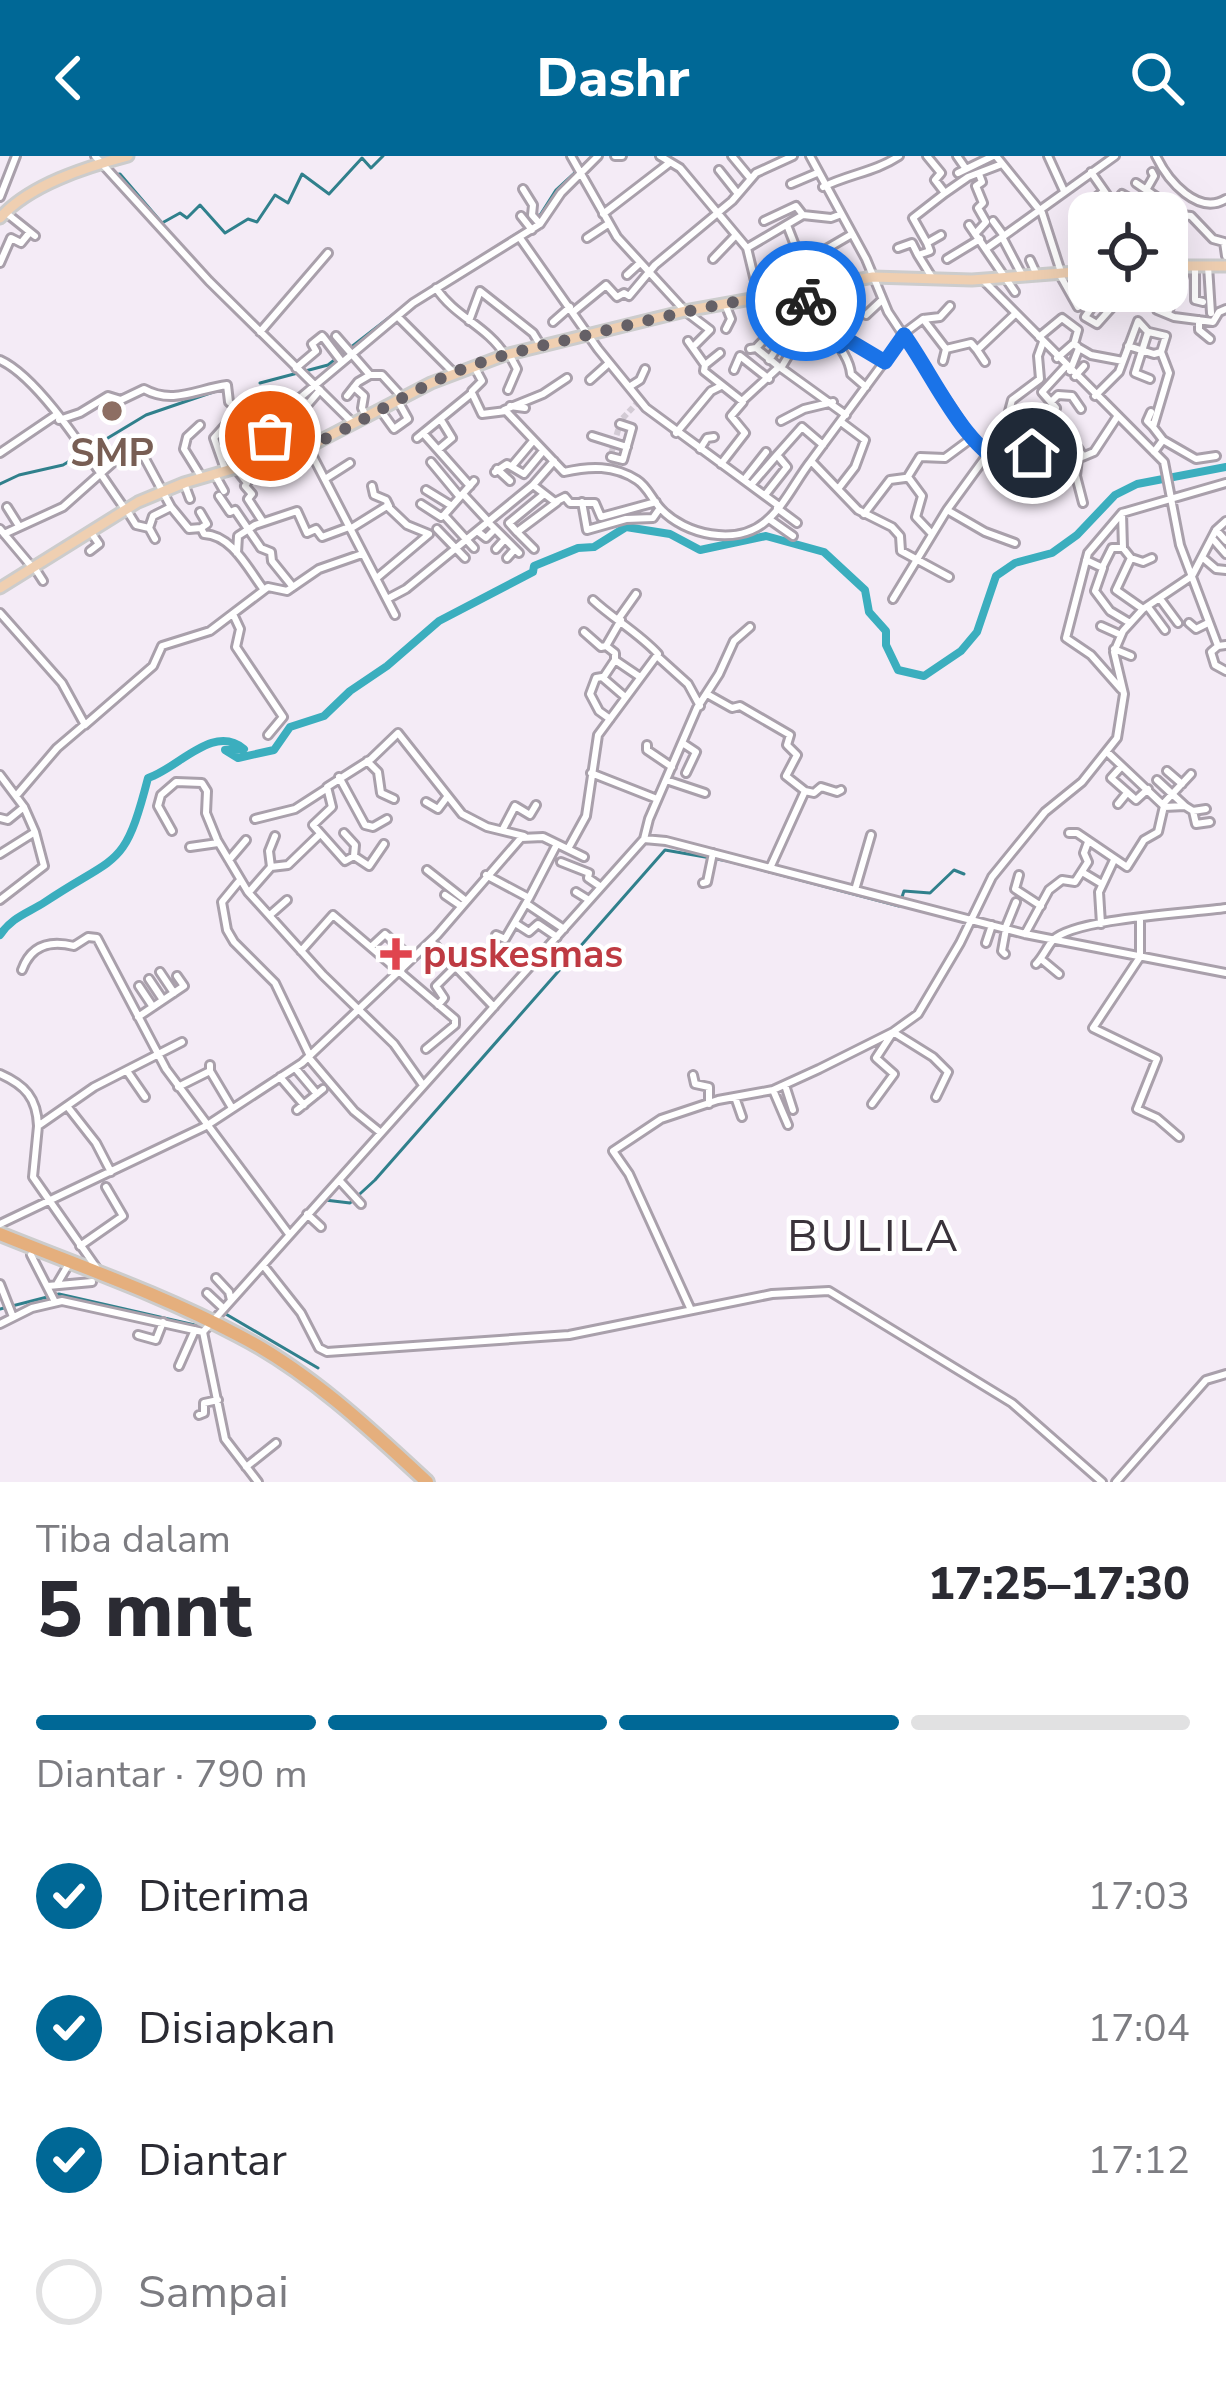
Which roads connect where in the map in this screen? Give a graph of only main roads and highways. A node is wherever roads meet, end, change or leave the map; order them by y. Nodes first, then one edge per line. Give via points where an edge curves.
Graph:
1 (128, 156) edge
2 (98, 159) edge
3 (3, 215) edge
4 (1188, 264) edge
5 (1226, 266) edge
6 (1068, 272) edge
7 (0, 588) edge
8 (0, 1234) edge
9 (427, 1482) edge

1 - 2 main road
2 - 3 main road
4 - 5 main road
6 - 7 main road via 873,277 507,355 380,411 363,410 354,425 308,447 164,491
8 - 9 highway via 287,1365

